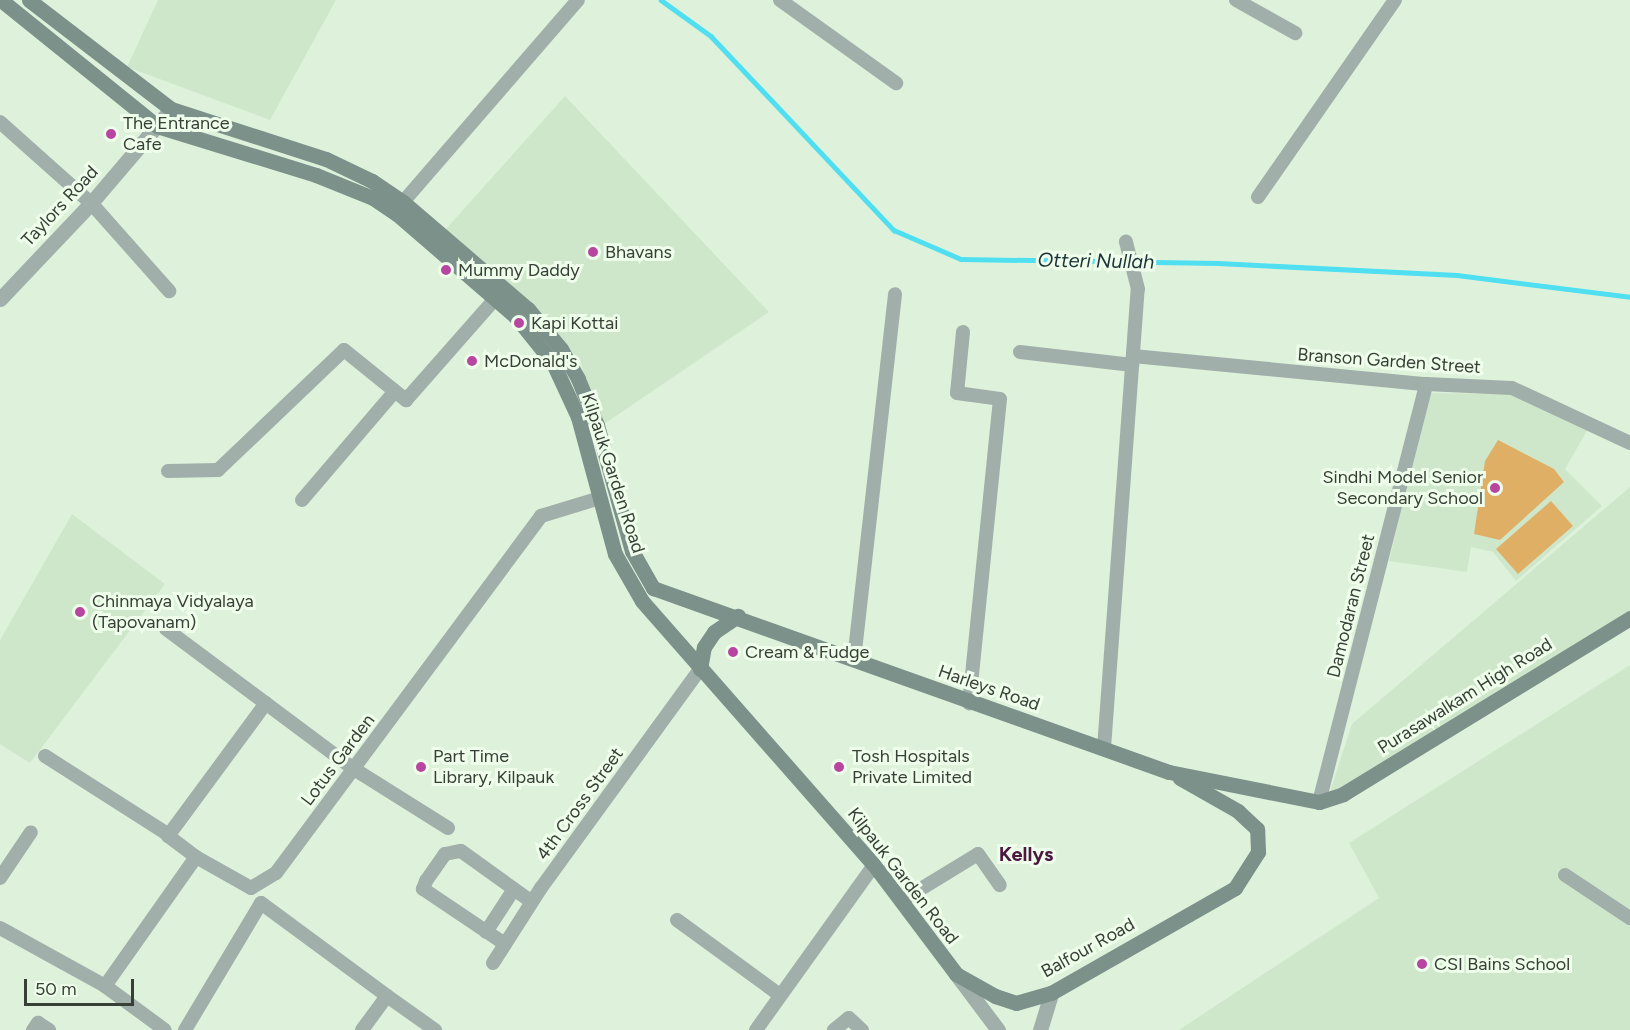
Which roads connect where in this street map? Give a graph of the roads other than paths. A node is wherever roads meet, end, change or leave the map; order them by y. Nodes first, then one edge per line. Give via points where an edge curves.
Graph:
1 (1, 0) edge
2 (29, 0) edge
3 (578, 0) edge
4 (780, 0) edge
5 (1236, 0) edge
6 (1395, 0) edge
7 (1261, 6) edge
8 (1295, 33) dead end
9 (896, 83) dead end
10 (171, 110) junction
11 (0, 122) edge
12 (157, 126) junction
13 (1258, 197) dead end
14 (403, 202) junction
15 (91, 203) junction
16 (1126, 242) dead end
17 (169, 291) dead end
18 (2, 294) edge
19 (894, 294) dead end
20 (496, 298) junction
21 (963, 332) dead end
22 (1020, 352) dead end
23 (1132, 361) junction
24 (1426, 384) junction
25 (395, 391) junction
26 (1630, 443) edge
27 (168, 471) dead end
28 (600, 498) junction
29 (302, 500) dead end
30 (738, 616) junction
31 (1630, 618) edge
32 (166, 629) dead end
33 (854, 660) junction
34 (700, 669) junction
35 (266, 703) junction
36 (969, 703) junction
37 (1104, 748) junction
38 (45, 756) dead end
39 (354, 769) junction
40 (1169, 772) junction
41 (1319, 802) junction
42 (448, 828) dead end
43 (31, 832) dead end
44 (169, 835) junction
45 (196, 857) junction
46 (874, 865) junction
47 (1565, 875) dead end
48 (0, 878) edge
49 (1000, 885) dead end
50 (514, 889) junction
51 (902, 901) junction
52 (532, 902) junction
53 (1630, 918) edge
54 (677, 920) dead end
55 (0, 928) edge
56 (486, 932) junction
57 (505, 944) junction
58 (493, 963) dead end
59 (956, 974) junction
60 (105, 986) junction
61 (1051, 993) junction
62 (780, 994) junction
63 (387, 996) junction
64 (33, 1030) edge
65 (49, 1030) edge
66 (165, 1030) edge
67 (184, 1030) edge
68 (362, 1030) edge
69 (435, 1030) edge
70 (756, 1030) edge
71 (834, 1030) edge
72 (862, 1030) edge
73 (998, 1030) edge
74 (1040, 1030) edge

1 - 12 main road, Kilpauk Garden Road
2 - 10 main road
3 - 14 street
4 - 9 street
5 - 7 street
6 - 13 street
7 - 8 street
10 - 12 street, Taylors Road
10 - 14 main road via 326,159
11 - 15 street
12 - 15 street, Taylors Road
12 - 20 main road, Kilpauk Garden Road via 316,175 373,198
14 - 30 main road, Harleys Road via 528,309 561,349 597,425 632,551 653,588
15 - 17 street
15 - 18 street, Taylors Road
16 - 23 street via 1138,289
19 - 33 street
20 - 25 street via 406,400
20 - 28 main road, Kilpauk Garden Road via 553,363 578,417
21 - 36 street via 957,393 1000,399
22 - 23 street, Branson Garden Street
23 - 24 street, Branson Garden Street
23 - 37 street
24 - 26 street, Branson Garden Street via 1512,388
24 - 41 street, Damodaran Street
25 - 27 street via 344,350 218,470
25 - 29 street
28 - 34 main road, Kilpauk Garden Road via 615,554 642,601
28 - 39 street, Lotus Garden via 541,516
30 - 33 main road, Harleys Road
30 - 34 main road via 714,632 704,647
31 - 41 main road, Purasawalkam High Road via 1343,794
32 - 35 street
33 - 36 main road, Harleys Road
34 - 46 main road, Kilpauk Garden Road
34 - 52 street, 4th Cross Street
35 - 39 street
35 - 44 street
36 - 37 main road, Harleys Road
37 - 40 main road, Harleys Road
38 - 44 street, Lotus Garden
39 - 42 street
39 - 45 street, Lotus Garden via 276,873 262,884 251,888
40 - 41 main road, Harleys Road
40 - 61 main road, Balfour Road via 1238,811 1257,829 1258,852 1235,888
43 - 48 street
44 - 45 street, Lotus Garden
45 - 60 street
46 - 51 main road, Kilpauk Garden Road
46 - 62 street
47 - 53 street
49 - 51 street via 978,854
50 - 52 street
50 - 56 street
50 - 56 street via 461,850 453,849 426,880 423,889
51 - 59 main road, Kilpauk Garden Road
52 - 57 street, 4th Cross Street
54 - 62 street
55 - 60 street
56 - 57 street
57 - 58 street, 4th Cross Street
59 - 61 main road, Balfour Road via 1016,1003
59 - 73 street
60 - 66 street
61 - 74 street
62 - 70 street
63 - 67 street via 261,903
63 - 68 street
63 - 69 street
64 - 65 street via 38,1023
71 - 72 street via 845,1018

